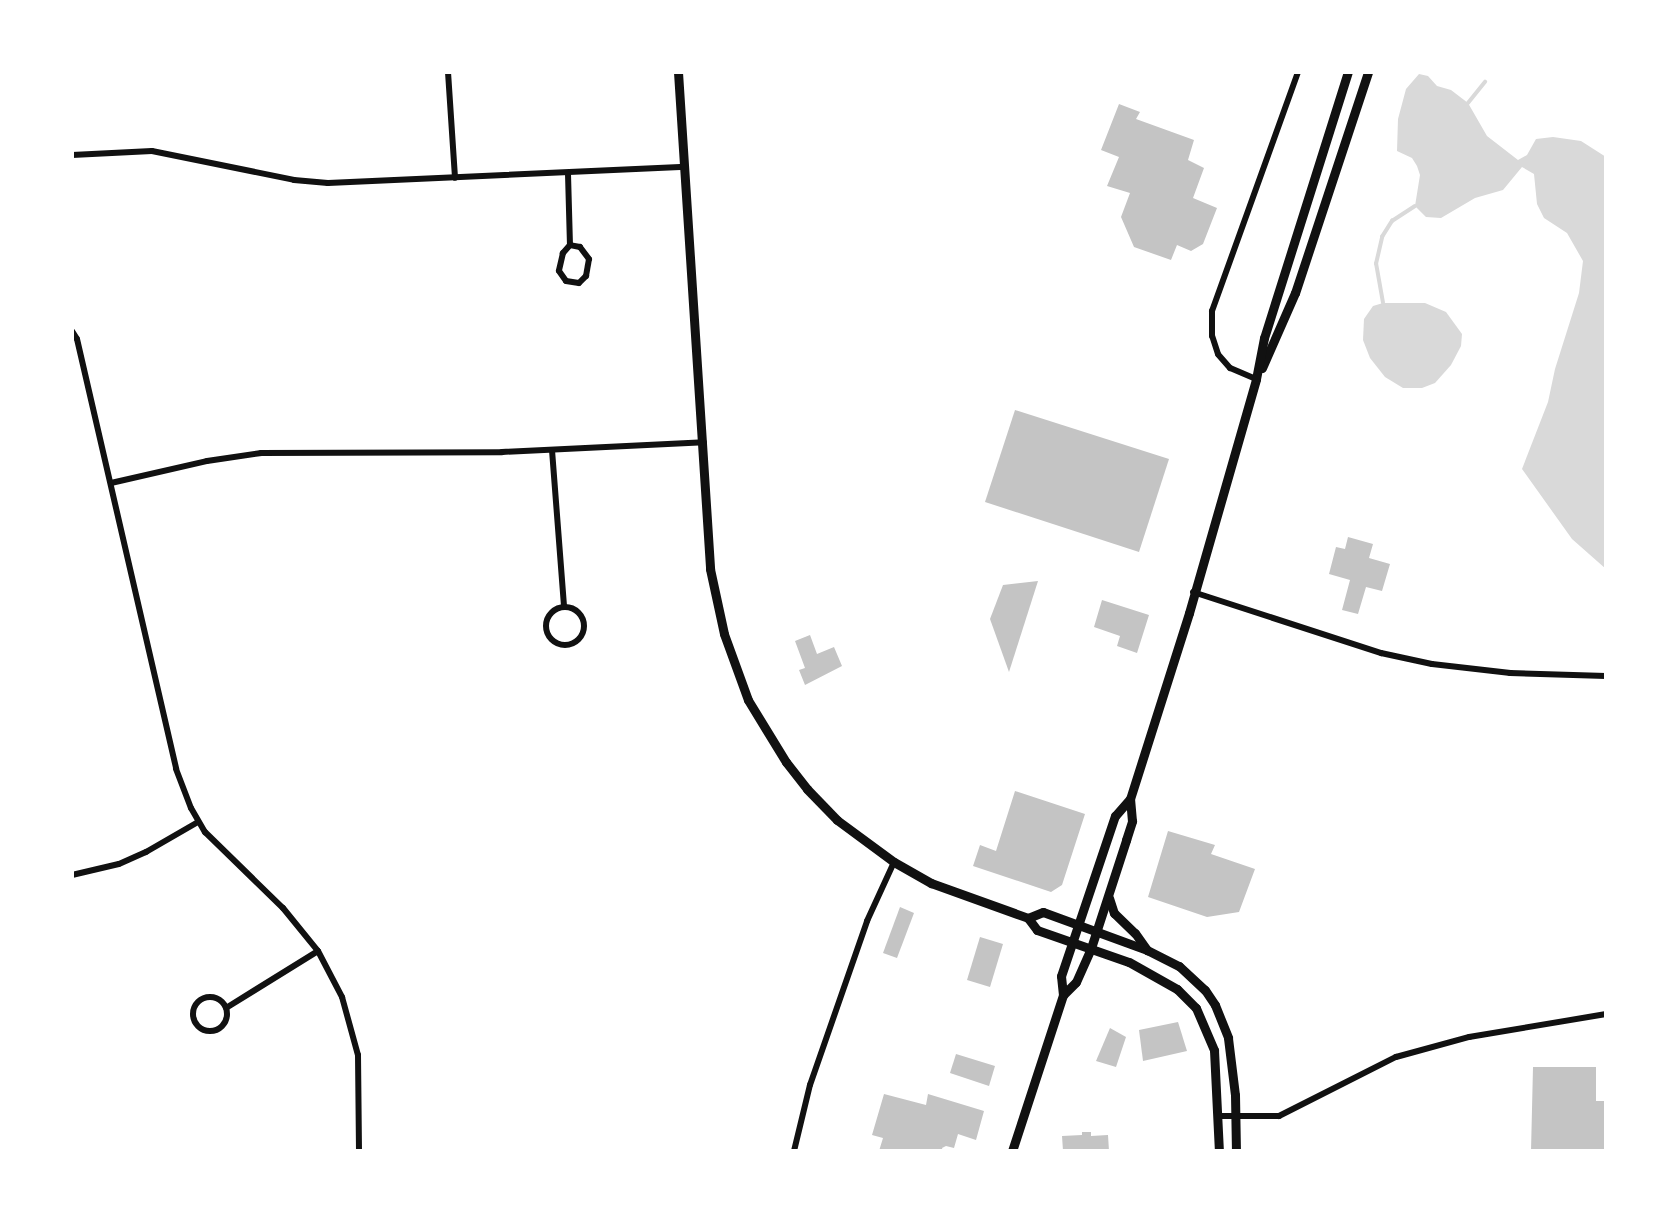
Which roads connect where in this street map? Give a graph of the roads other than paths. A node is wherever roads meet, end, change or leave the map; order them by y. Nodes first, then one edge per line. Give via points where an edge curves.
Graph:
1 (448, 72) edge
2 (678, 72) edge
3 (1298, 72) edge
4 (1349, 72) edge
5 (1368, 72) edge
6 (72, 155) edge
7 (686, 167) junction
8 (568, 174) junction
9 (455, 177) junction
10 (570, 245) junction
11 (72, 331) edge
12 (1256, 379) junction
13 (704, 442) junction
14 (552, 450) junction
15 (111, 483) junction
16 (1193, 592) junction
17 (564, 607) junction
18 (1606, 676) edge
19 (1130, 799) junction
20 (198, 822) junction
21 (894, 862) junction
22 (72, 875) edge
23 (1108, 897) junction
24 (1028, 918) junction
25 (1079, 925) junction
26 (1097, 931) junction
27 (1073, 942) junction
28 (1091, 948) junction
29 (1147, 950) junction
30 (318, 951) junction
31 (1063, 995) junction
32 (226, 1008) junction
33 (1606, 1014) edge
34 (1217, 1116) junction
35 (1235, 1117) junction
36 (359, 1151) edge
37 (794, 1151) edge
38 (1012, 1151) edge
39 (1219, 1151) edge
40 (1236, 1151) edge

1 - 9 street
2 - 7 main road
3 - 12 street via 1213,311 1212,336 1218,354 1230,368
4 - 12 main road via 1264,338
5 - 12 main road via 1295,293
6 - 9 street via 152,151 328,183
7 - 8 street
7 - 13 main road
8 - 9 street
8 - 10 street
10 - 10 street via 559,271 566,281 579,283 586,276 589,259 580,247
11 - 15 street
12 - 16 main road
13 - 14 street
13 - 21 main road via 710,569 724,634 748,699 807,789 837,820
14 - 15 street via 261,453
14 - 17 street
15 - 20 street via 176,769
16 - 18 street via 1381,653 1432,664 1499,673
16 - 19 main road
17 - 17 street via 549,616 546,629 555,642 568,645 581,637 584,623 575,610
19 - 23 main road via 1132,821
19 - 25 main road via 1115,816
20 - 22 street via 137,856
20 - 30 street via 283,908
21 - 24 main road via 931,883
21 - 37 street via 867,921 810,1085
23 - 26 main road
23 - 29 main road via 1114,913
24 - 25 main road via 1043,912
24 - 27 main road via 1037,930
25 - 26 main road
25 - 27 main road
26 - 28 main road
26 - 29 main road
27 - 28 main road
27 - 31 main road via 1061,976
28 - 31 main road via 1076,982
28 - 34 main road via 1156,975 1196,1008 1214,1050
29 - 35 main road via 1193,977 1215,1005 1228,1038
30 - 32 street
30 - 36 street via 342,998 358,1055
31 - 38 main road
32 - 32 street via 219,999 206,998 194,1010 196,1023 204,1030 219,1028 226,1020
33 - 35 street via 1469,1037 1396,1057 1279,1116
34 - 35 street
34 - 39 main road
35 - 40 main road

